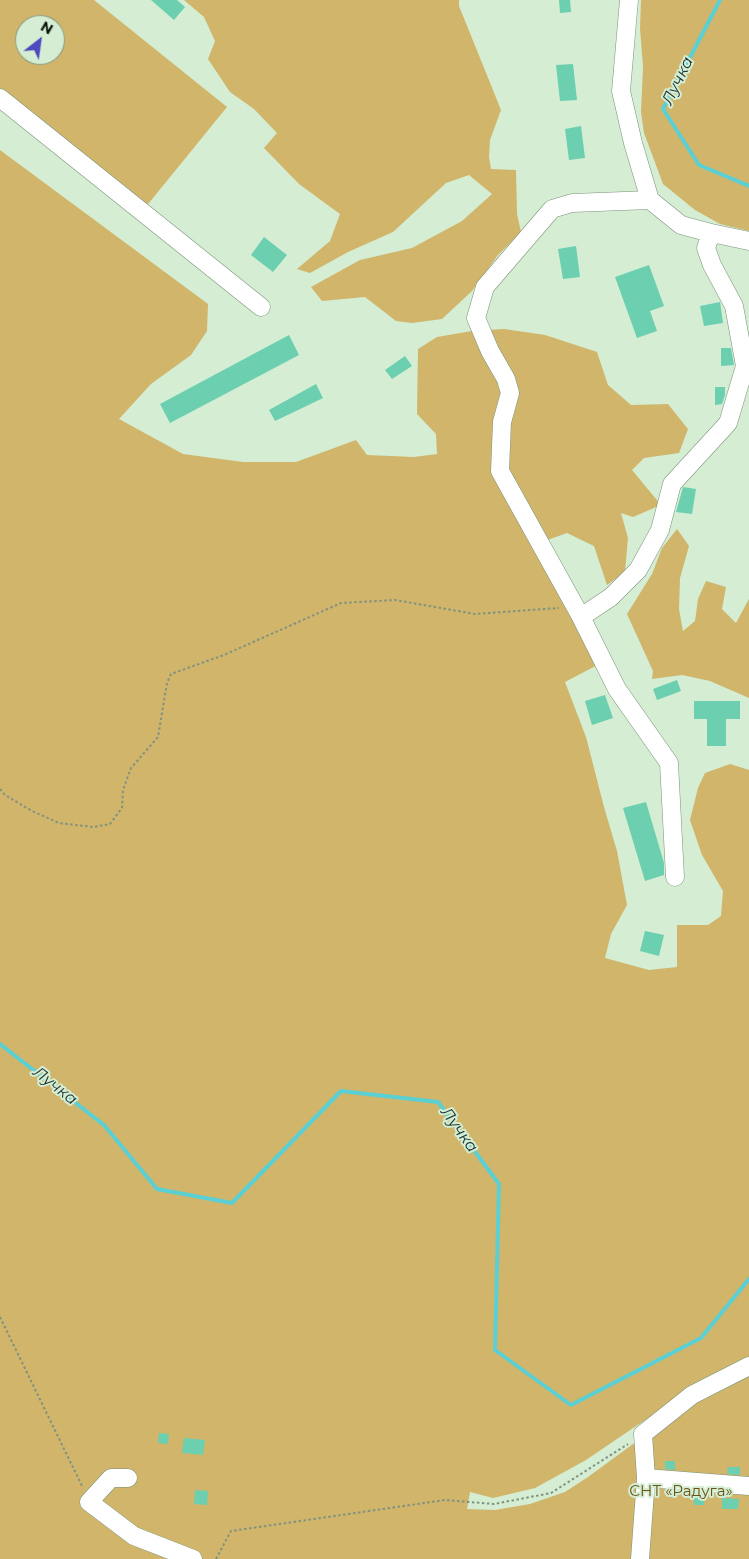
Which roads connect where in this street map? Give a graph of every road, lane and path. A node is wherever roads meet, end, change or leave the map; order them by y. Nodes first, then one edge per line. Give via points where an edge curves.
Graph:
1 (629, 0) edge
2 (0, 98) edge
3 (650, 200) junction
4 (711, 233) junction
5 (749, 241) edge
6 (261, 307) dead end
7 (578, 611) junction
8 (0, 788) edge
9 (675, 877) dead end
10 (0, 1316) edge
11 (749, 1366) edge
12 (643, 1434) junction
13 (128, 1478) dead end
14 (646, 1478) junction
15 (749, 1486) edge
16 (89, 1502) junction
17 (193, 1559) edge
18 (216, 1559) edge
19 (640, 1559) edge

1 - 3 street via 621,91
2 - 6 street
3 - 4 street via 681,225
3 - 7 street via 572,203 552,209 485,287 476,318 510,393 502,422 500,471
4 - 5 street
4 - 7 street via 706,248 734,306 745,366 728,423 672,484 660,530 638,570 611,598
7 - 8 path via 475,614 394,600 342,604 171,674 158,737 131,768 123,790 122,808 110,824 93,827 59,823 5,796
7 - 9 street via 617,688 670,763
10 - 16 path
11 - 12 street via 692,1395
12 - 14 street
12 - 18 path via 551,1493 494,1504 445,1500 231,1531
13 - 16 street via 111,1478
14 - 15 street
14 - 19 street
16 - 17 street via 134,1536

